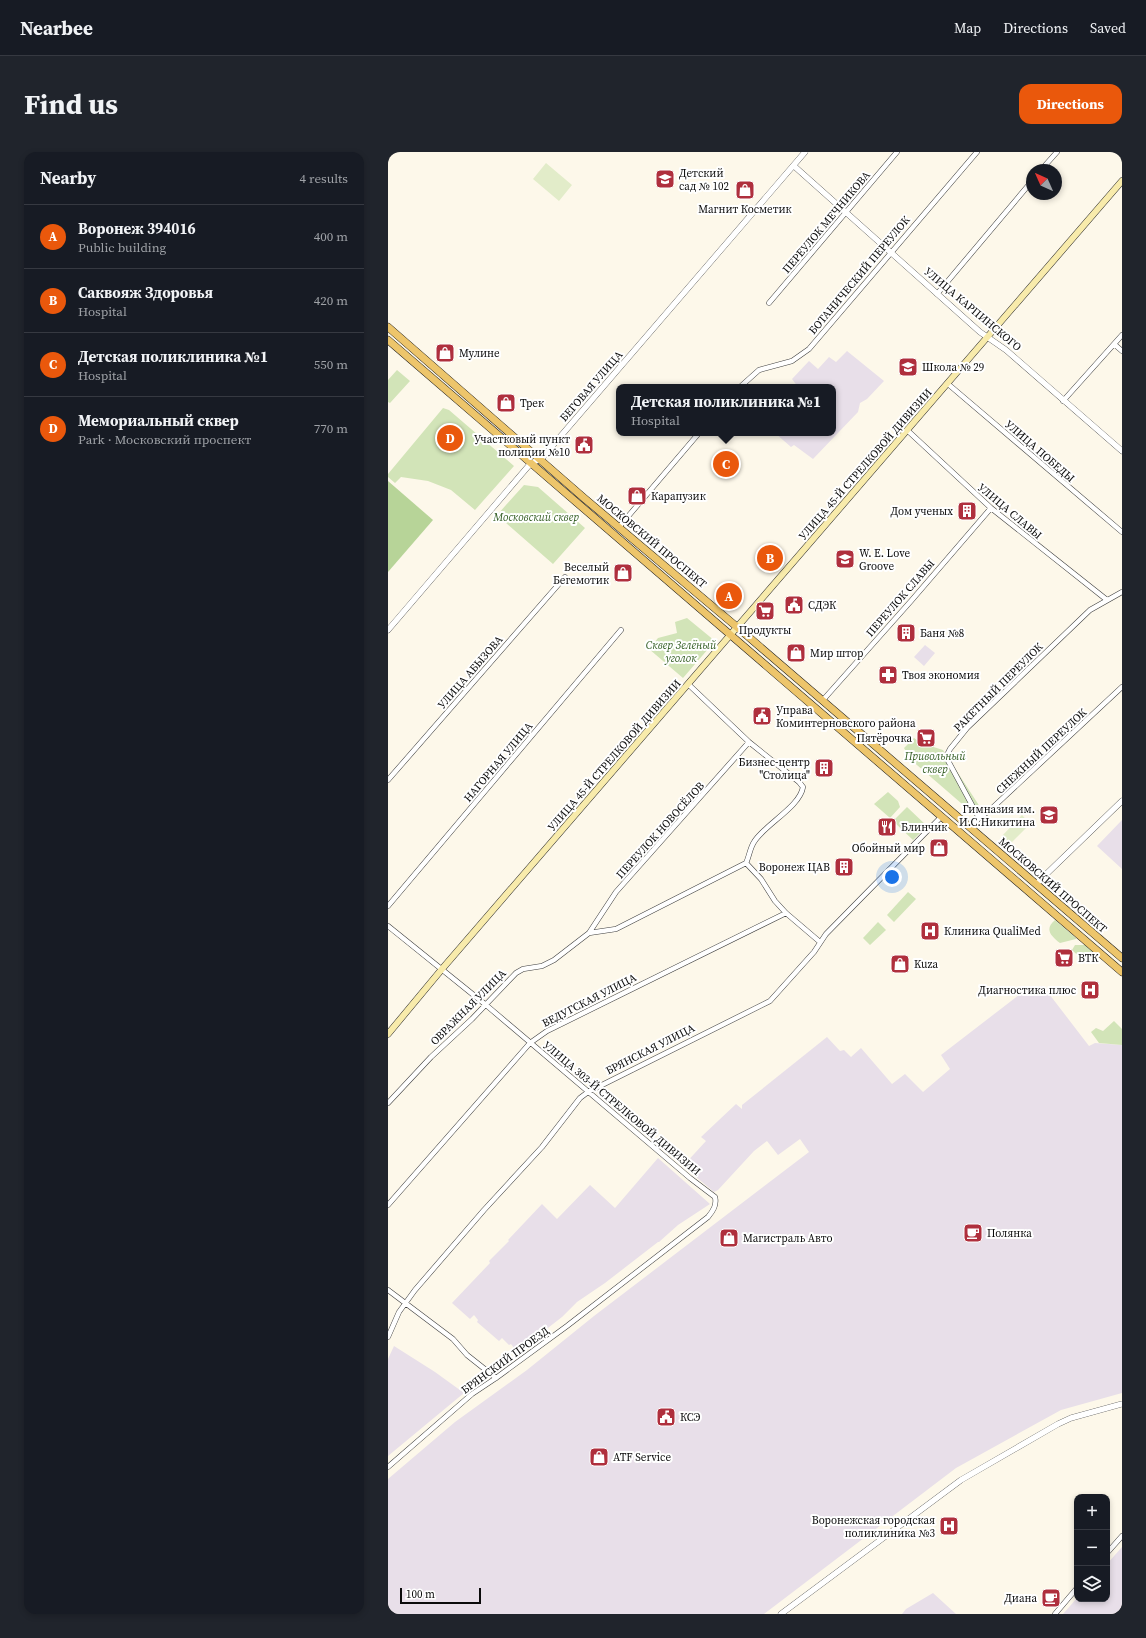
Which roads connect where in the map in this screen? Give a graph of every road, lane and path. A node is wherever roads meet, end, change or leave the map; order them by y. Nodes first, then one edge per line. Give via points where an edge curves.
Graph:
1 (805, 152) edge
2 (897, 152) edge
3 (977, 152) edge
4 (1057, 152) edge
5 (1046, 164) edge
6 (794, 166) junction
7 (1122, 181) edge
8 (1026, 188) edge
9 (846, 213) junction
10 (890, 252) junction
11 (937, 294) junction
12 (769, 303) dead end
13 (388, 326) edge
14 (1122, 335) edge
15 (988, 337) junction
16 (388, 340) edge
17 (1114, 344) junction
18 (1122, 351) edge
19 (743, 384) edge
20 (948, 384) junction
21 (1063, 401) junction
22 (907, 430) junction
23 (696, 436) edge
24 (1122, 451) edge
25 (541, 459) junction
26 (531, 463) junction
27 (991, 508) junction
28 (619, 527) junction
29 (1122, 532) edge
30 (565, 577) dead end
31 (1122, 592) edge
32 (1107, 600) junction
33 (737, 626) junction
34 (388, 630) edge
35 (622, 630) dead end
36 (730, 634) junction
37 (688, 684) junction
38 (1122, 687) edge
39 (823, 700) junction
40 (749, 742) junction
41 (388, 780) edge
42 (1122, 801) edge
43 (949, 809) junction
44 (941, 817) junction
45 (979, 818) junction
46 (971, 828) junction
47 (746, 863) junction
48 (1036, 884) junction
49 (388, 906) edge
50 (786, 913) junction
51 (388, 926) edge
52 (588, 933) junction
53 (820, 942) junction
54 (1122, 958) edge
55 (442, 969) junction
56 (1122, 972) edge
57 (486, 1005) junction
58 (388, 1034) edge
59 (530, 1043) junction
60 (588, 1092) junction
61 (388, 1103) edge
62 (715, 1197) joint
63 (388, 1205) edge
64 (388, 1290) edge
65 (405, 1303) junction
66 (388, 1337) edge
67 (496, 1378) junction
68 (1122, 1404) edge
69 (388, 1467) edge
70 (1122, 1536) edge
71 (1110, 1550) edge
72 (1074, 1592) edge
73 (782, 1614) edge
74 (1055, 1614) edge

1 - 6 street, БЕГОВАЯ УЛИЦА
2 - 9 street, ПЕРЕУЛОК МЕЧНИКОВА
3 - 10 street, БОТАНИЧЕСКИЙ ПЕРЕУЛОК
4 - 5 street
6 - 9 street, УЛИЦА КАРПИНСКОГО
6 - 25 street, БЕГОВАЯ УЛИЦА
7 - 15 main road, УЛИЦА 45-Й СТРЕЛКОВОЙ ДИВИЗИИ
8 - 11 street
9 - 10 street, УЛИЦА КАРПИНСКОГО
9 - 12 street, ПЕРЕУЛОК МЕЧНИКОВА
10 - 11 street, УЛИЦА КАРПИНСКОГО
10 - 19 street, БОТАНИЧЕСКИЙ ПЕРЕУЛОК via 809,349 792,361 759,370
11 - 15 street, УЛИЦА КАРПИНСКОГО
13 - 25 main road, МОСКОВСКИЙ ПРОСПЕКТ
14 - 17 street
15 - 20 main road, УЛИЦА 45-Й СТРЕЛКОВОЙ ДИВИЗИИ
15 - 21 street, УЛИЦА КАРПИНСКОГО
16 - 26 main road, МОСКОВСКИЙ ПРОСПЕКТ
17 - 18 street
17 - 21 street
20 - 22 main road, УЛИЦА 45-Й СТРЕЛКОВОЙ ДИВИЗИИ
20 - 29 street, УЛИЦА ПОБЕДЫ
21 - 24 street, УЛИЦА КАРПИНСКОГО
22 - 27 street, УЛИЦА СЛАВЫ
22 - 33 main road, УЛИЦА 45-Й СТРЕЛКОВОЙ ДИВИЗИИ
23 - 28 street
25 - 26 street, БЕГОВАЯ УЛИЦА
25 - 28 main road, МОСКОВСКИЙ ПРОСПЕКТ
26 - 34 street, БЕГОВАЯ УЛИЦА
26 - 36 main road, МОСКОВСКИЙ ПРОСПЕКТ
27 - 32 street, УЛИЦА СЛАВЫ
27 - 39 street, ПЕРЕУЛОК СЛАВЫ
28 - 33 main road, МОСКОВСКИЙ ПРОСПЕКТ
30 - 41 street, УЛИЦА АБЫЗОВА
31 - 32 street, РАКЕТНЫЙ ПЕРЕУЛОК
32 - 45 street, РАКЕТНЫЙ ПЕРЕУЛОК via 1090,610 967,728 950,749 946,757
33 - 36 main road, УЛИЦА 45-Й СТРЕЛКОВОЙ ДИВИЗИИ
33 - 39 main road, МОСКОВСКИЙ ПРОСПЕКТ
35 - 49 street, НАГОРНАЯ УЛИЦА
36 - 37 main road, УЛИЦА 45-Й СТРЕЛКОВОЙ ДИВИЗИИ
36 - 44 main road, МОСКОВСКИЙ ПРОСПЕКТ
37 - 40 street
37 - 55 main road, УЛИЦА 45-Й СТРЕЛКОВОЙ ДИВИЗИИ
38 - 45 street, СНЕЖНЫЙ ПЕРЕУЛОК via 1006,796
39 - 43 main road, МОСКОВСКИЙ ПРОСПЕКТ
40 - 47 street via 803,787 793,803 754,842
40 - 52 street, ПЕРЕУЛОК НОВОСЁЛОВ via 616,892
42 - 48 street
43 - 44 main road, БРЯНСКАЯ УЛИЦА
43 - 46 main road, МОСКОВСКИЙ ПРОСПЕКТ
44 - 53 street, БРЯНСКАЯ УЛИЦА
44 - 56 main road, МОСКОВСКИЙ ПРОСПЕКТ
45 - 46 street, СНЕЖНЫЙ ПЕРЕУЛОК
46 - 48 main road, МОСКОВСКИЙ ПРОСПЕКТ
47 - 50 street via 761,878
47 - 52 street via 616,929
48 - 54 main road, МОСКОВСКИЙ ПРОСПЕКТ
50 - 53 street
50 - 59 street, ВЕДУГСКАЯ УЛИЦА via 554,1027
51 - 55 street, УЛИЦА 303-Й СТРЕЛКОВОЙ ДИВИЗИИ
52 - 57 street, ОВРАЖНАЯ УЛИЦА via 554,960 542,966 516,972
53 - 60 street, БРЯНСКАЯ УЛИЦА via 770,1001
55 - 57 street, УЛИЦА 303-Й СТРЕЛКОВОЙ ДИВИЗИИ
55 - 58 main road, УЛИЦА 45-Й СТРЕЛКОВОЙ ДИВИЗИИ
57 - 59 street, УЛИЦА 303-Й СТРЕЛКОВОЙ ДИВИЗИИ
57 - 61 street, ОВРАЖНАЯ УЛИЦА via 431,1057
59 - 60 street, УЛИЦА 303-Й СТРЕЛКОВОЙ ДИВИЗИИ
59 - 63 street, ВЕДУГСКАЯ УЛИЦА
60 - 62 street, УЛИЦА 303-Й СТРЕЛКОВОЙ ДИВИЗИИ
60 - 65 street, БРЯНСКАЯ УЛИЦА via 580,1098 542,1147 484,1210
62 - 67 street, БРЯНСКИЙ ПРОЕЗД via 714,1210 708,1217
64 - 65 street
65 - 66 street, БРЯНСКАЯ УЛИЦА
65 - 67 street via 452,1339 467,1355
67 - 69 street, БРЯНСКИЙ ПРОЕЗД via 472,1394
68 - 73 street via 1058,1424 961,1480
70 - 71 street
72 - 74 street

